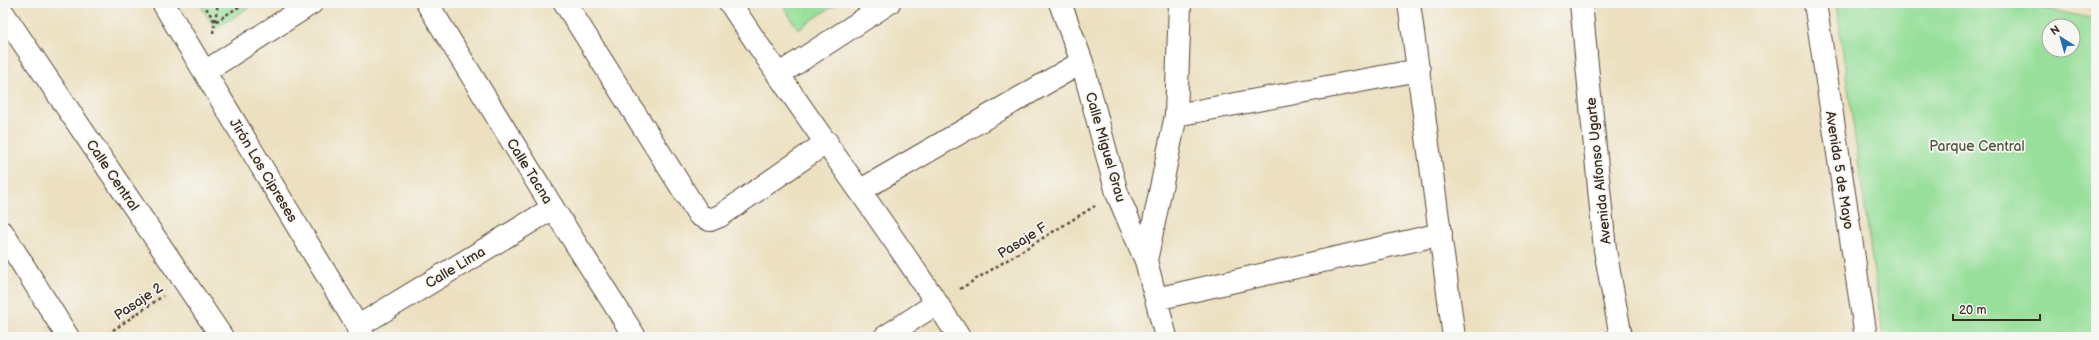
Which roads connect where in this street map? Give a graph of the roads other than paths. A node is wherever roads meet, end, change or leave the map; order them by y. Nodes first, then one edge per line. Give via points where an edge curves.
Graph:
1 (164, 3) edge
2 (312, 3) edge
3 (427, 3) edge
4 (566, 3) edge
5 (730, 3) edge
6 (889, 3) edge
7 (1060, 3) edge
8 (1180, 3) edge
9 (1409, 3) edge
10 (1581, 3) edge
11 (1815, 3) edge
12 (3, 13) edge
13 (1082, 62) junction
14 (1418, 70) junction
15 (206, 71) junction
16 (778, 76) junction
17 (1176, 115) junction
18 (827, 142) junction
19 (860, 190) junction
20 (552, 208) junction
21 (3, 233) edge
22 (1441, 234) junction
23 (1146, 261) junction
24 (1156, 299) junction
25 (937, 303) junction
26 (361, 332) edge
27 (68, 337) edge
28 (222, 337) edge
29 (635, 337) edge
30 (886, 337) edge
31 (959, 337) edge
32 (1166, 337) edge
33 (1454, 337) edge
34 (1621, 337) edge
35 (1866, 337) edge

1 - 15 street, Jirón Los Cipreses
2 - 15 street
3 - 20 street, Calle Tacna
4 - 18 street via 699,215 710,220 720,216
5 - 16 street
6 - 16 street
7 - 13 street, Calle Miguel Grau
8 - 17 street
9 - 14 street
10 - 34 street, Avenida Alfonso Ugarte via 1605,250
11 - 35 street, Avenida 5 de Mayo
12 - 28 street, Calle Central
13 - 19 street
13 - 23 street, Calle Miguel Grau via 1117,193
14 - 17 street
14 - 22 street
15 - 26 street, Jirón Los Cipreses
16 - 18 street
17 - 23 street
18 - 19 street
19 - 25 street
20 - 26 street, Calle Lima
20 - 29 street, Calle Tacna
21 - 27 street
22 - 24 street
22 - 33 street
23 - 24 street, Calle Miguel Grau
24 - 32 street, Calle Miguel Grau
25 - 30 street
25 - 31 street

